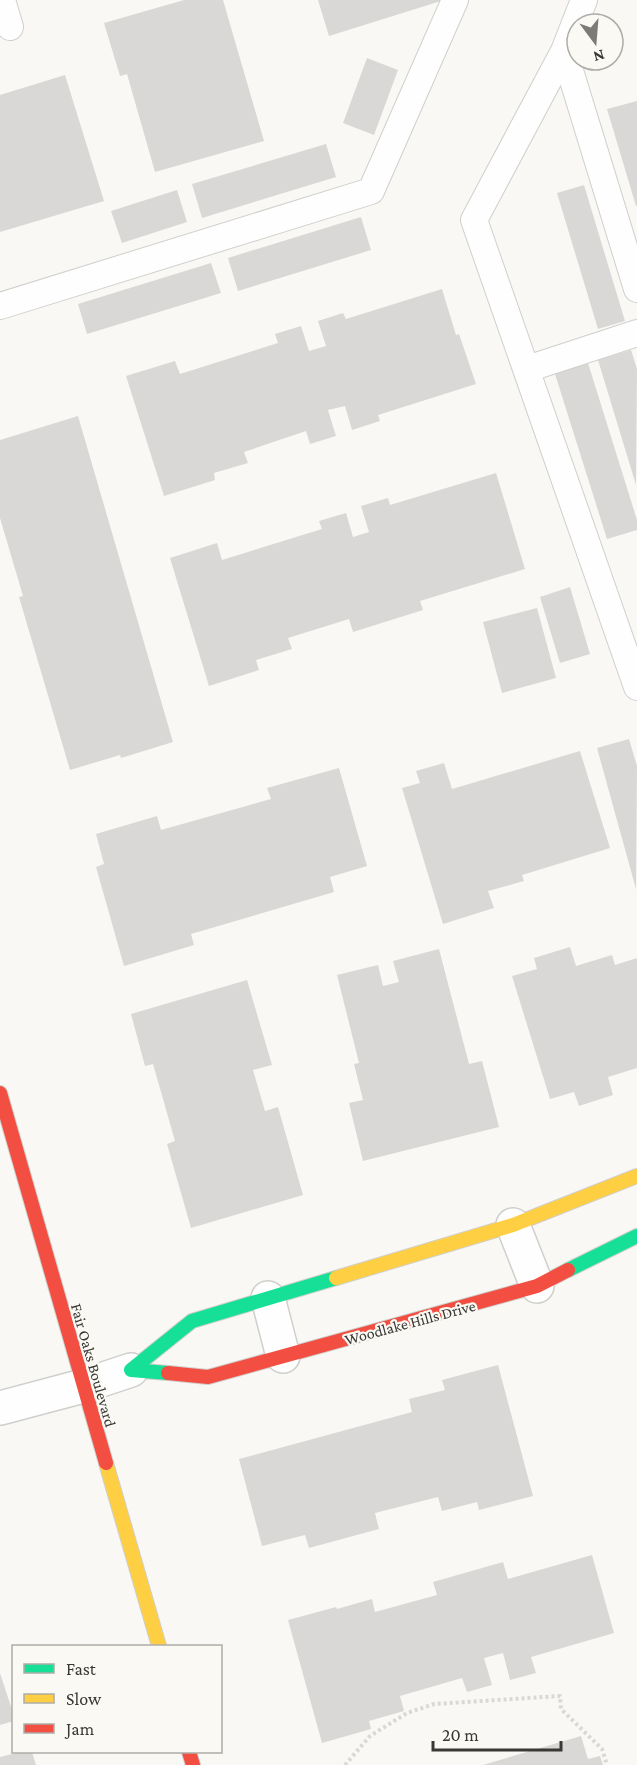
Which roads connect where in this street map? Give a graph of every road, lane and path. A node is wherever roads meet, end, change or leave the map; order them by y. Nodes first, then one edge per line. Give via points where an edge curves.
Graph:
1 (2, 0) edge
2 (455, 0) edge
3 (584, 0) edge
4 (10, 27) dead end
5 (564, 51) junction
6 (637, 289) edge
7 (0, 306) edge
8 (637, 333) edge
9 (527, 369) junction
10 (637, 684) edge
11 (0, 1093) edge
12 (637, 1176) edge
13 (513, 1225) junction
14 (637, 1236) edge
15 (537, 1286) junction
16 (268, 1298) junction
17 (283, 1356) junction
18 (131, 1370) junction
19 (83, 1386) junction
20 (0, 1408) edge
21 (158, 1645) edge
22 (345, 1765) edge
23 (607, 1765) edge

1 - 4 lane
2 - 7 lane via 371,191
3 - 5 lane
5 - 6 lane
5 - 9 lane via 474,220
8 - 9 lane
9 - 10 lane
11 - 19 street, Fair Oaks Boulevard
12 - 13 street, Woodlake Hills Drive
13 - 15 street
13 - 16 street, Woodlake Hills Drive
14 - 15 street, Woodlake Hills Drive
15 - 17 street, Woodlake Hills Drive
16 - 17 street
16 - 18 street, Woodlake Hills Drive via 192,1321
17 - 18 street, Woodlake Hills Drive via 208,1377
18 - 19 street, Woodlake Hills Drive
19 - 20 street, Woodlake Hills Drive
19 - 21 street, Fair Oaks Boulevard
22 - 23 path via 370,1736 407,1713 434,1704 560,1696 561,1709 603,1749

